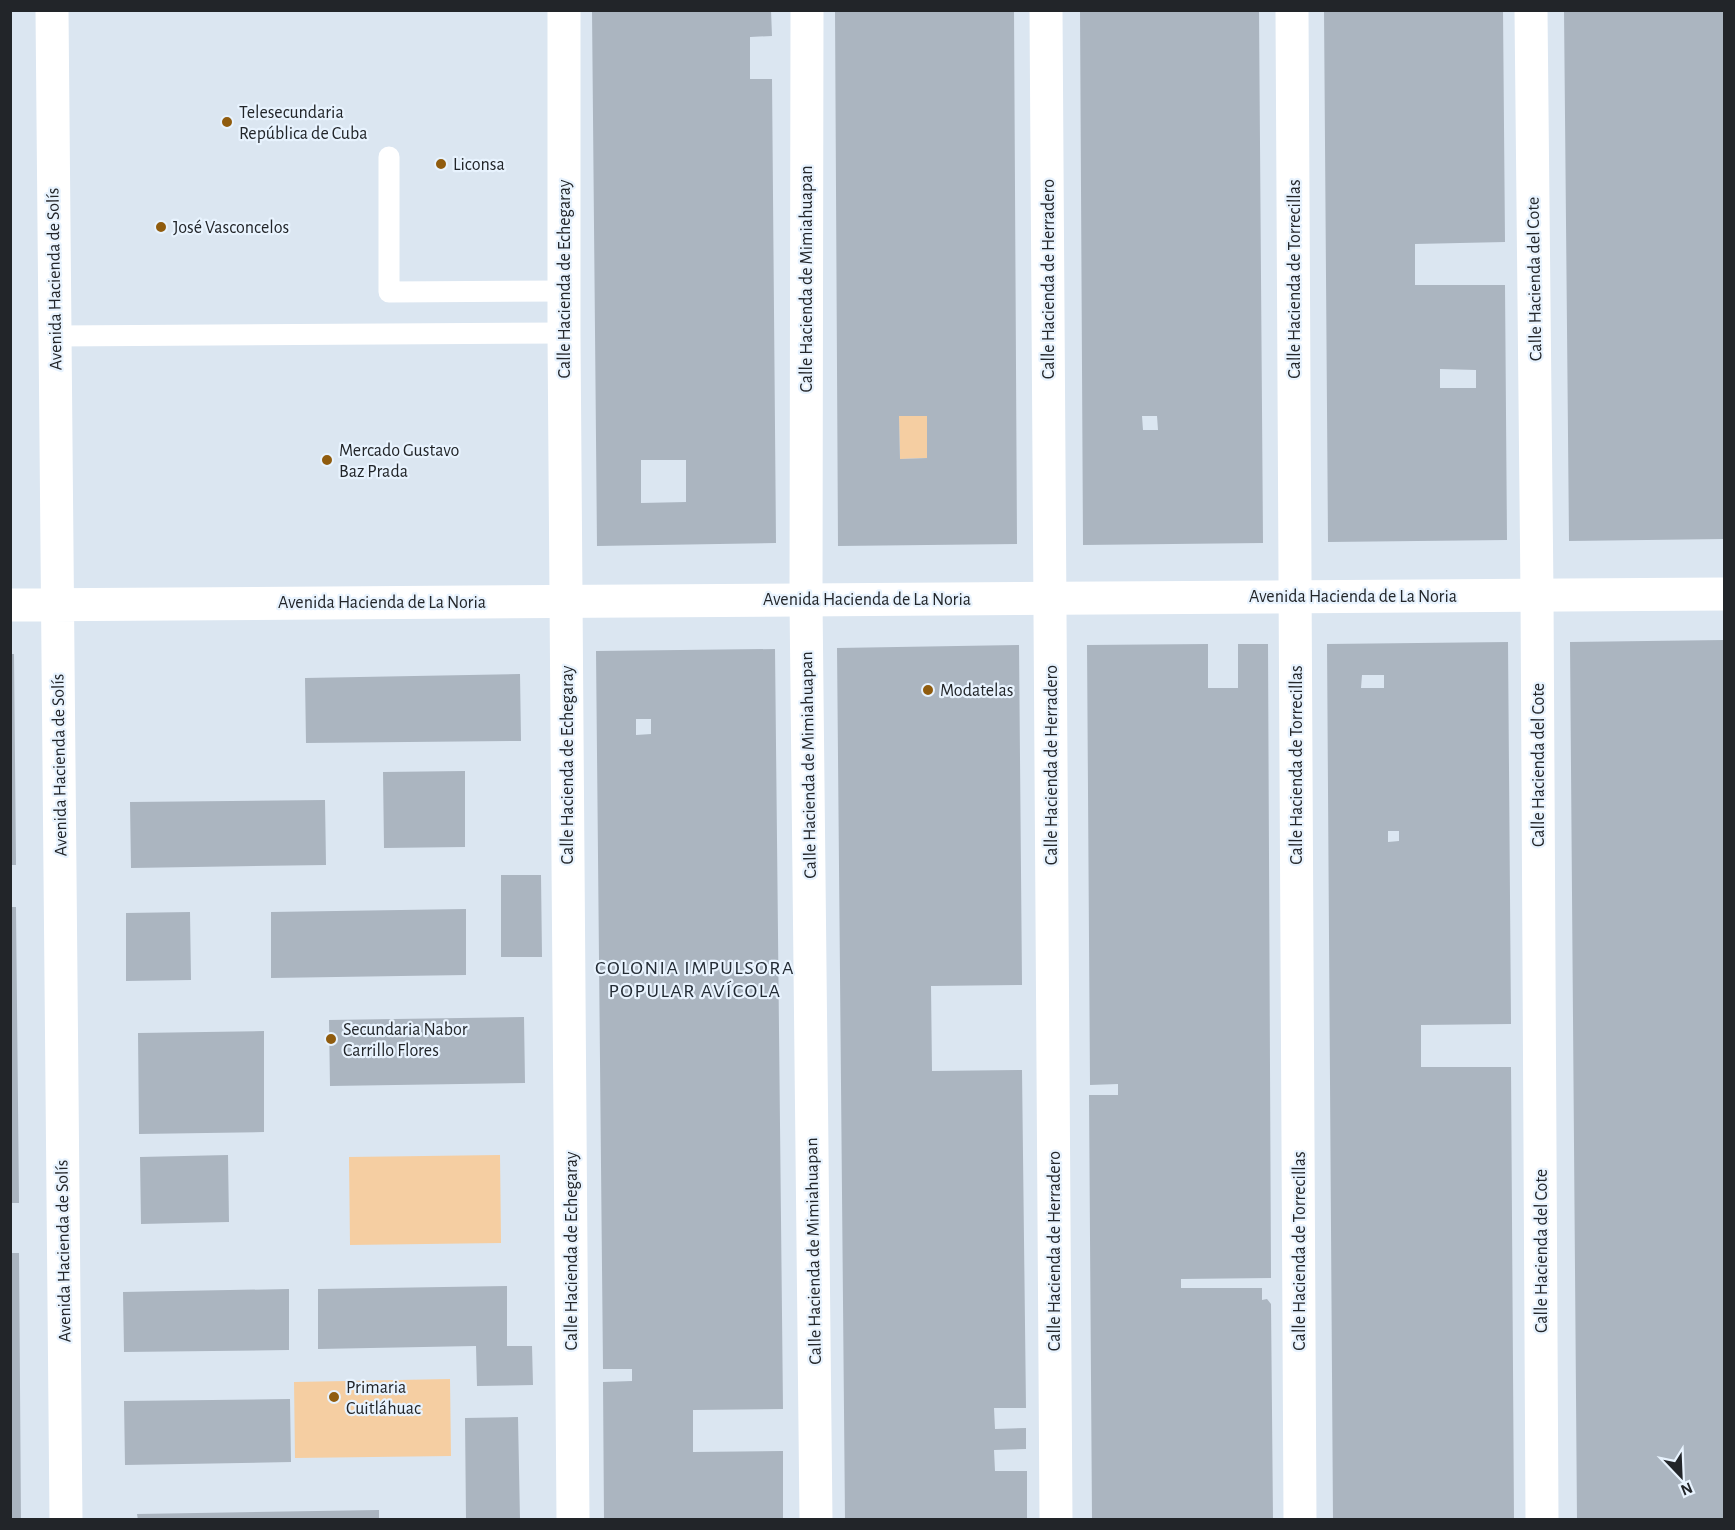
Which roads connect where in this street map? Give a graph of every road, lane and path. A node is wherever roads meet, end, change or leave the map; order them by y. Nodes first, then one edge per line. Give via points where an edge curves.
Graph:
1 (52, 10) edge
2 (564, 10) edge
3 (807, 10) edge
4 (1046, 10) edge
5 (1292, 10) edge
6 (1531, 10) edge
7 (389, 157) dead end
8 (564, 291) junction
9 (564, 333) junction
10 (55, 336) junction
11 (1725, 594) edge
12 (1537, 595) junction
13 (1295, 597) junction
14 (1050, 598) junction
15 (806, 600) junction
16 (566, 601) junction
17 (10, 604) edge
18 (57, 604) junction
19 (66, 1520) edge
20 (573, 1520) edge
21 (816, 1520) edge
22 (1056, 1520) edge
23 (1300, 1520) edge
24 (1542, 1520) edge

1 - 10 street, Avenida Hacienda de Solís
2 - 8 street, Calle Hacienda de Echegaray
3 - 15 street, Calle Hacienda de Mimiahuapan
4 - 14 street, Calle Hacienda de Herradero
5 - 13 street, Calle Hacienda de Torrecillas
6 - 12 street, Calle Hacienda del Cote
7 - 8 lane via 389,292
8 - 9 street, Calle Hacienda de Echegaray
9 - 10 lane
9 - 16 street, Calle Hacienda de Echegaray
10 - 18 street, Avenida Hacienda de Solís
11 - 12 street, Avenida Hacienda de La Noria
12 - 13 street, Avenida Hacienda de La Noria
12 - 24 street, Calle Hacienda del Cote
13 - 14 street, Avenida Hacienda de La Noria
13 - 23 street, Calle Hacienda de Torrecillas
14 - 15 street, Avenida Hacienda de La Noria
14 - 22 street, Calle Hacienda de Herradero
15 - 16 street, Avenida Hacienda de La Noria
15 - 21 street, Calle Hacienda de Mimiahuapan
16 - 18 street, Avenida Hacienda de La Noria
16 - 20 street, Calle Hacienda de Echegaray
17 - 18 street, Avenida Hacienda de La Noria
18 - 19 street, Avenida Hacienda de Solís

